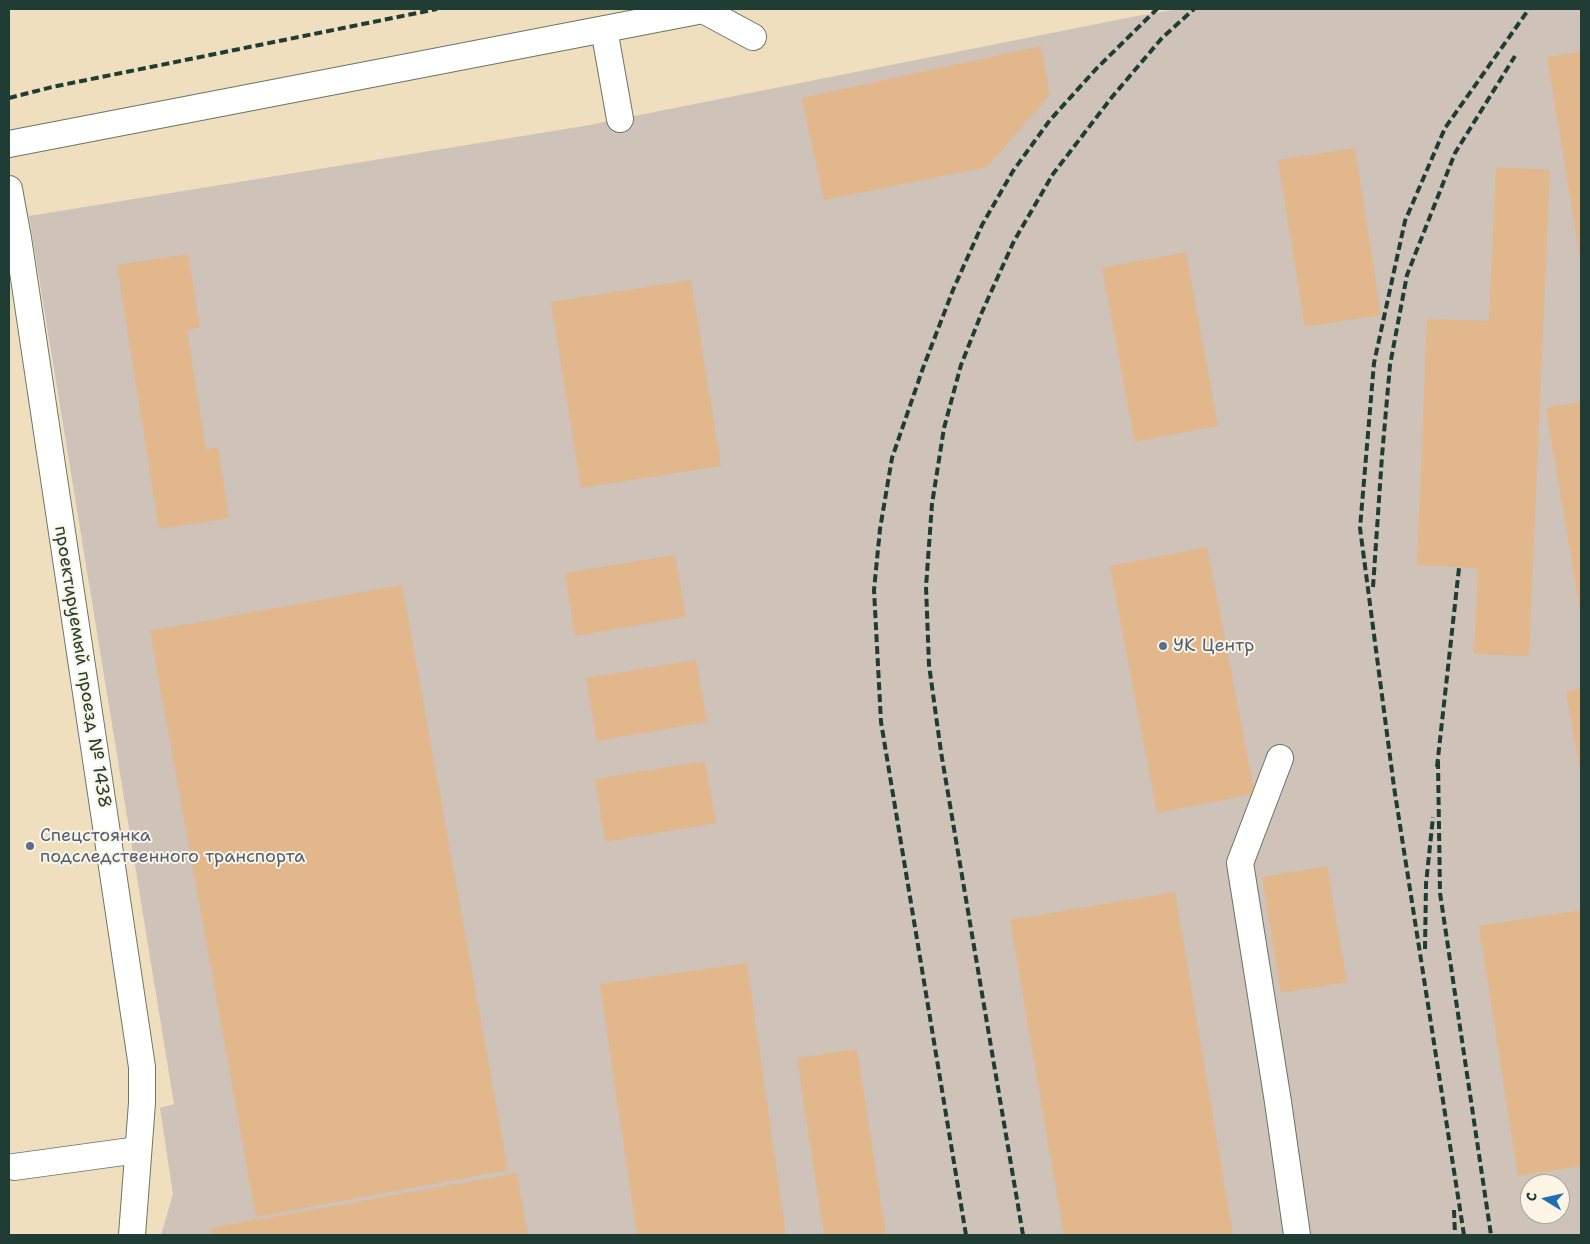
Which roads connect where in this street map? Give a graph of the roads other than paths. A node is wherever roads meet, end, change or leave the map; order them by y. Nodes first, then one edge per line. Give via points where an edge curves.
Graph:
1 (604, 29) junction
2 (753, 36) dead end
3 (620, 119) dead end
4 (9, 144) edge
5 (9, 189) edge
6 (1280, 758) dead end
7 (138, 1150) junction
8 (14, 1167) dead end
9 (132, 1235) edge
10 (1297, 1235) edge

1 - 2 street via 703,10
1 - 3 street
1 - 4 street
5 - 7 street, проектируемый проезд № 1438 via 142,1067
6 - 10 street via 1240,863
7 - 8 street
7 - 9 street, проектируемый проезд № 1438

